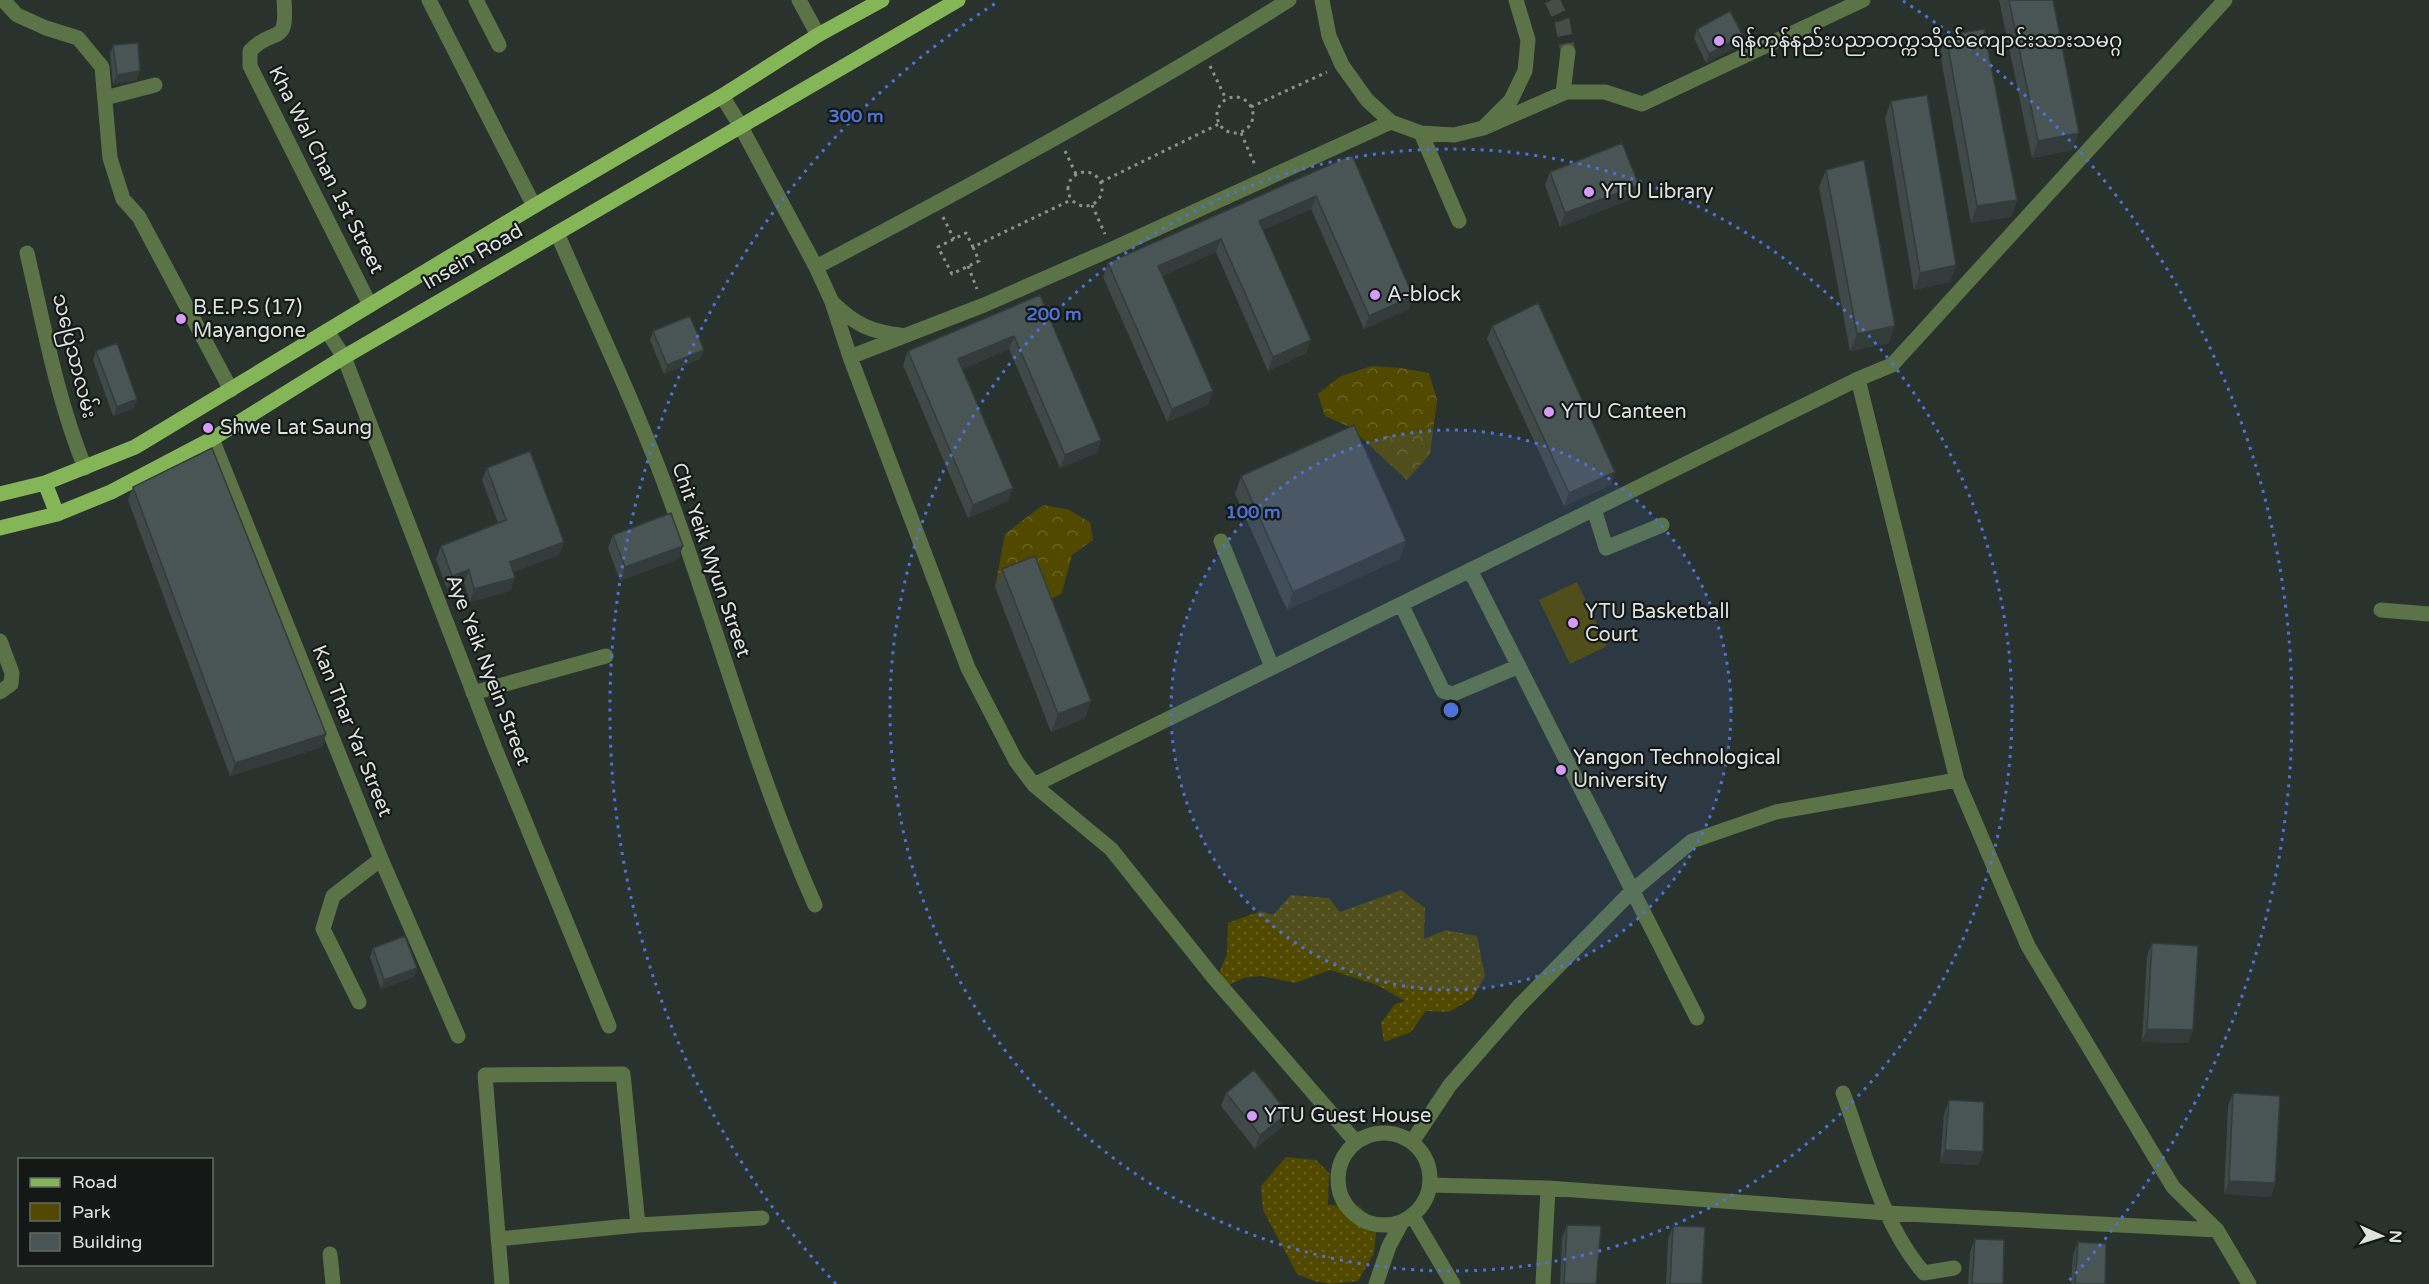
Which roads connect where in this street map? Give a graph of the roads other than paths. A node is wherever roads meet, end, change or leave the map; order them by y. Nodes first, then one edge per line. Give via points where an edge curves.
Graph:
1 (3, 0) edge
2 (284, 0) edge
3 (429, 0) edge
4 (476, 0) edge
5 (800, 0) edge
6 (882, 0) edge
7 (958, 0) edge
8 (1289, 0) edge
9 (1322, 0) edge
10 (1516, 0) edge
11 (1863, 0) edge
12 (2225, 0) edge
13 (818, 35) junction
14 (499, 45) dead end
15 (1568, 52) tunnel mouth
16 (155, 85) dead end
17 (1563, 93) junction
18 (722, 96) junction
19 (105, 98) junction
20 (1391, 122) junction
21 (740, 124) junction
22 (1483, 128) junction
23 (1421, 133) junction
24 (534, 206) junction
25 (1459, 221) dead end
26 (557, 233) junction
27 (27, 253) dead end
28 (816, 267) junction
29 (832, 302) junction
30 (370, 305) junction
31 (327, 331) junction
32 (904, 336) junction
33 (344, 357) junction
34 (850, 357) junction
35 (1858, 379) junction
36 (231, 390) junction
37 (213, 439) junction
38 (85, 468) junction
39 (45, 483) junction
40 (0, 494) edge
41 (1594, 509) junction
42 (57, 514) junction
43 (1662, 525) dead end
44 (0, 528) edge
45 (1221, 541) dead end
46 (1470, 570) junction
47 (1401, 604) junction
48 (2381, 610) dead end
49 (2429, 615) edge
50 (0, 641) edge
51 (606, 656) dead end
52 (1519, 666) junction
53 (1272, 667) junction
54 (0, 692) edge
55 (473, 693) junction
56 (1957, 780) junction
57 (1034, 785) junction
58 (381, 859) junction
59 (1632, 891) junction
60 (815, 905) dead end
61 (359, 1002) dead end
62 (1697, 1018) dead end
63 (609, 1026) dead end
64 (458, 1036) dead end
65 (1843, 1093) dead end
66 (1356, 1142) junction
67 (1412, 1142) junction
68 (1430, 1185) junction
69 (1548, 1188) junction
70 (1887, 1213) junction
71 (762, 1218) dead end
72 (1407, 1218) junction
73 (638, 1225) junction
74 (2217, 1230) junction
75 (498, 1239) junction
76 (330, 1254) dead end
77 (1954, 1268) dead end
78 (333, 1284) edge
79 (502, 1284) edge
80 (1376, 1284) edge
81 (1454, 1284) edge
82 (1543, 1284) edge
83 (2249, 1284) edge

1 - 19 street via 18,15 78,38 102,67
2 - 30 street, Kha Wal Chan 1st Street via 286,23 282,32 250,51 250,66
3 - 24 street
4 - 14 street
5 - 13 street
6 - 13 main road, Insein Road
7 - 21 main road, Insein Road
8 - 28 street via 1204,53 937,204
9 - 20 street via 1329,36 1342,65 1367,100
10 - 22 street via 1528,40 1524,71 1511,100
11 - 17 street via 1642,104 1605,92
12 - 35 street via 1892,365
13 - 18 main road, Insein Road
15 - 17 street
16 - 19 street
17 - 22 street
18 - 21 street
18 - 24 main road, Insein Road
19 - 36 street via 110,158 123,199 139,217
20 - 23 street
20 - 32 street via 1112,249
21 - 26 main road, Insein Road
21 - 28 street
22 - 23 street via 1454,135
23 - 25 street
24 - 30 main road, Insein Road
26 - 33 main road, Insein Road
26 - 60 street, Chit Yeik Myun Street via 671,503 752,745
27 - 38 street, သပြေသာလမ်း via 55,378
28 - 29 street
29 - 32 street via 852,320 879,333
29 - 34 street
30 - 31 main road, Insein Road
31 - 33 street, Aye Yeik Nyein Street
31 - 36 main road, Insein Road
32 - 34 street
33 - 37 main road, Insein Road
33 - 55 street, Aye Yeik Nyein Street
34 - 57 street via 968,668 1016,761
35 - 41 street
35 - 56 street
36 - 38 main road, Insein Road via 135,447
37 - 42 main road, Insein Road via 111,492
37 - 58 street, Kan Thar Yar Street
38 - 39 main road, Insein Road
39 - 40 main road, Insein Road
39 - 42 main road
41 - 43 street via 1606,548
41 - 46 street
42 - 44 main road, Insein Road
45 - 53 street
46 - 47 street
46 - 52 street
47 - 52 street via 1443,692 1453,693
47 - 53 street
48 - 49 street
50 - 54 street via 12,673 11,684
51 - 55 street
52 - 59 street
53 - 57 street
55 - 63 street, Aye Yeik Nyein Street
56 - 59 street via 1776,812 1692,841
56 - 74 street via 2028,946 2174,1187
57 - 66 street via 1111,849 1214,978
58 - 61 street via 333,896 323,929
58 - 64 street, Kan Thar Yar Street
59 - 62 street
59 - 67 street via 1520,1005 1450,1085
65 - 70 street
66 - 67 street via 1366,1136 1390,1133
66 - 72 street via 1338,1173 1348,1207 1367,1222 1390,1225
67 - 68 street via 1427,1161
68 - 69 street
68 - 72 street via 1421,1207
69 - 70 street
69 - 82 street
70 - 74 street
70 - 77 street via 1908,1255 1924,1273
71 - 73 street
72 - 80 street via 1389,1246
72 - 81 street
73 - 75 street
73 - 75 street via 624,1074 484,1075
74 - 83 street
75 - 79 street
76 - 78 street

